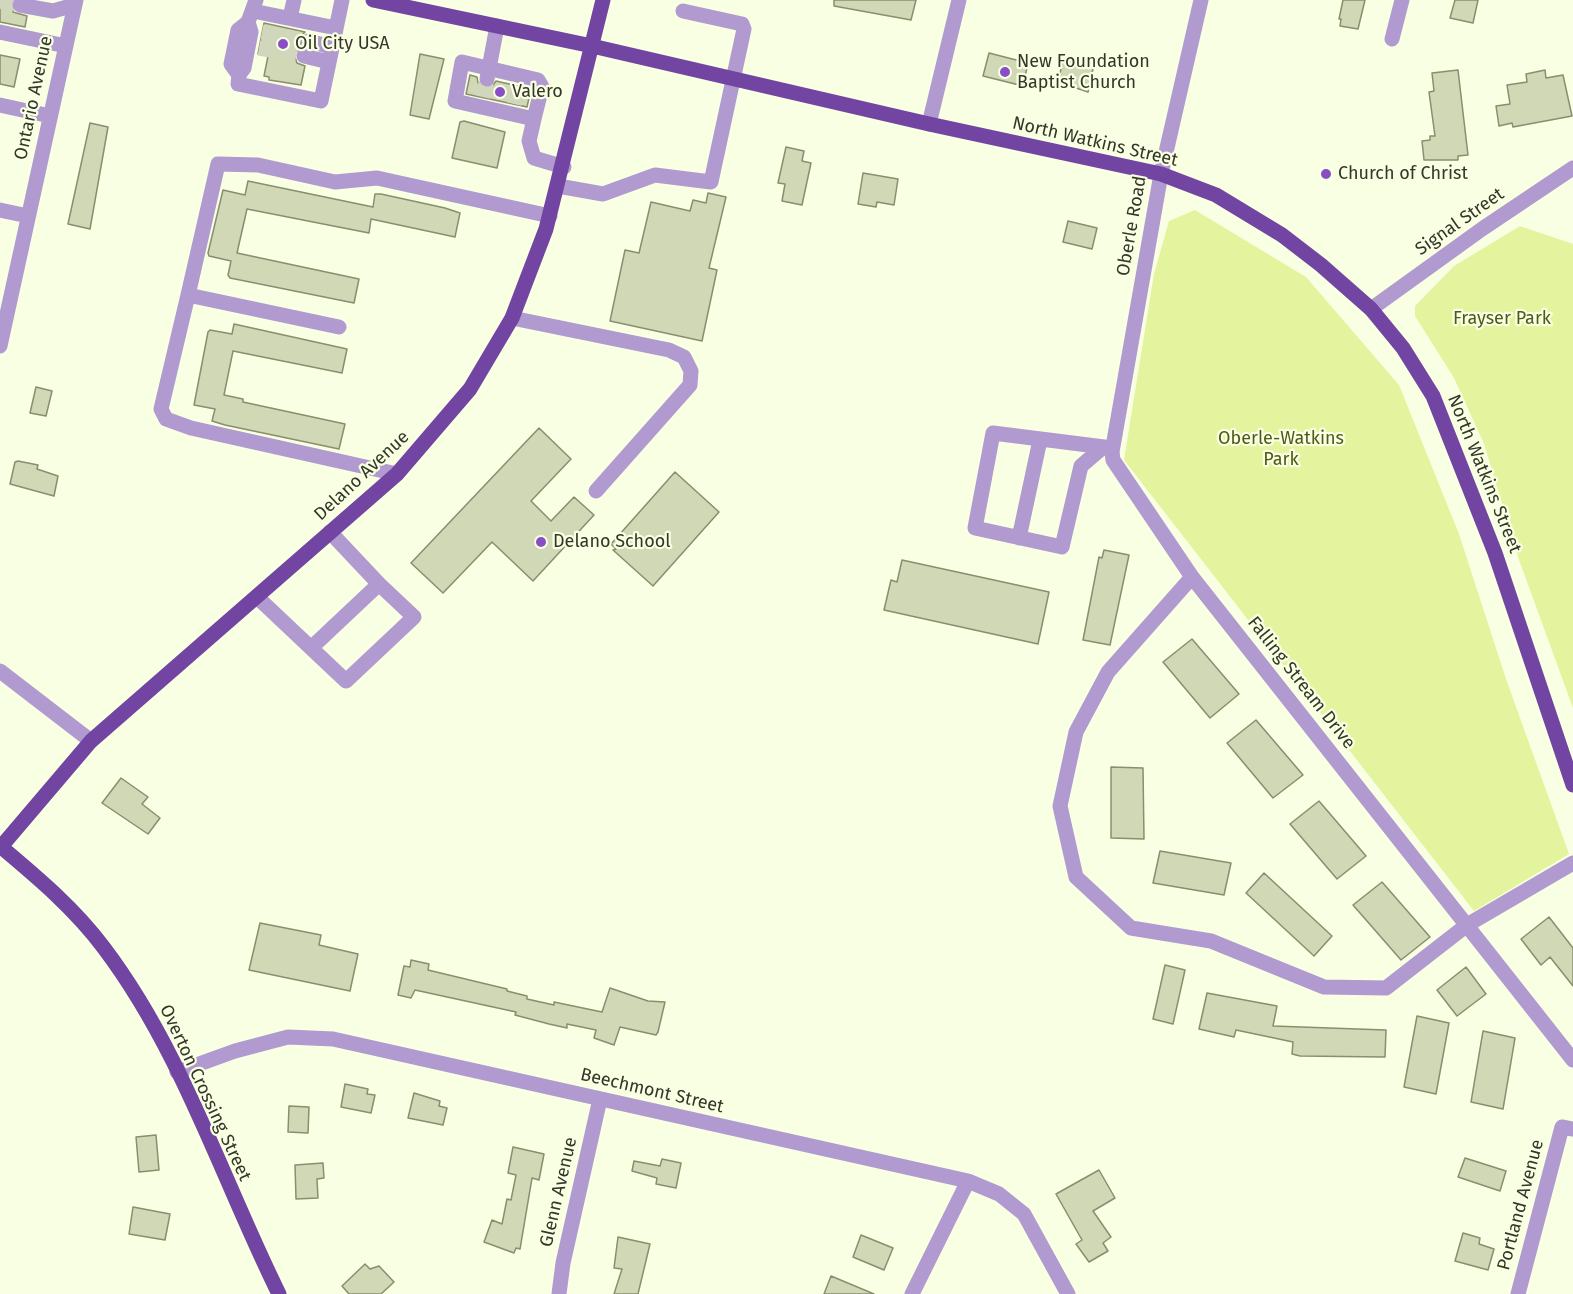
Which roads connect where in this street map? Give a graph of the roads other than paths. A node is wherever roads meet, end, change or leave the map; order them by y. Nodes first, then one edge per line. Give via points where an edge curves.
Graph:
1 (294, 0) edge
2 (342, 0) edge
3 (373, 0) edge
4 (603, 0) edge
5 (959, 0) edge
6 (1201, 0) edge
7 (1402, 0) edge
8 (75, 3) edge
9 (24, 4) edge
10 (52, 6) edge
11 (683, 11) dead end
12 (290, 18) junction
13 (497, 26) junction
14 (254, 27) edge
15 (336, 28) junction
16 (0, 32) edge
17 (1392, 39) dead end
18 (66, 46) junction
19 (592, 46) junction
20 (306, 49) tunnel mouth
21 (331, 54) junction
22 (488, 74) junction
23 (239, 75) junction
24 (733, 78) junction
25 (5, 106) edge
26 (50, 116) junction
27 (534, 119) junction
28 (929, 124) junction
29 (564, 167) junction
30 (1573, 168) edge
31 (1161, 174) junction
32 (558, 186) junction
33 (0, 210) edge
34 (28, 216) junction
35 (550, 216) junction
36 (188, 295) junction
37 (1371, 309) junction
38 (512, 318) junction
39 (339, 327) dead end
40 (0, 346) edge
41 (1040, 440) junction
42 (1109, 452) junction
43 (398, 474) junction
44 (596, 491) dead end
45 (330, 532) junction
46 (1019, 538) junction
47 (1192, 577) junction
48 (379, 584) junction
49 (257, 597) junction
50 (311, 648) junction
51 (0, 671) edge
52 (91, 741) junction
53 (1573, 785) edge
54 (0, 847) edge
55 (1573, 863) edge
56 (1467, 925) junction
57 (1573, 1060) edge
58 (177, 1072) junction
59 (600, 1100) junction
60 (1567, 1128) edge
61 (968, 1181) junction
62 (279, 1294) edge
63 (559, 1294) edge
64 (912, 1294) edge
65 (1068, 1294) edge
66 (1518, 1294) edge

1 - 12 street
2 - 15 street
3 - 13 main road, North Watkins Street
4 - 19 main road, Delano Avenue
5 - 28 street
6 - 31 street, Oberle Road
7 - 17 street
8 - 10 street
8 - 18 street, Ontario Avenue
9 - 10 street
11 - 24 street via 742,24
12 - 14 street
12 - 15 street
13 - 19 main road, North Watkins Street
13 - 22 street
14 - 23 street
14 - 23 street via 238,30 231,64
15 - 21 street
16 - 18 street
18 - 26 street, Ontario Avenue
19 - 24 main road, North Watkins Street
19 - 29 main road, Delano Avenue
20 - 21 street
21 - 23 street via 321,101 238,84
22 - 27 street via 520,81 538,80 542,87
22 - 27 street via 462,62 455,101 513,109
24 - 28 main road, North Watkins Street
24 - 32 street via 711,182 655,176 603,194
25 - 26 street
26 - 34 street, Ontario Avenue
27 - 29 street via 529,141 534,158
28 - 31 main road, North Watkins Street
29 - 32 main road, Delano Avenue
30 - 37 street, Signal Street
31 - 37 main road, North Watkins Street via 1216,195 1257,218 1322,265
31 - 42 street, Oberle Road
32 - 35 main road, Delano Avenue
33 - 34 street
34 - 40 street, Ontario Avenue
35 - 36 street via 377,178 335,182 258,165 218,164
35 - 38 main road, Delano Avenue
36 - 39 street
36 - 43 street via 161,409 166,419
37 - 53 main road, North Watkins Street via 1403,348 1433,396 1452,440 1496,554
38 - 43 main road, Delano Avenue via 470,389
38 - 44 street via 669,350 684,357 691,371 690,385
41 - 42 street
41 - 46 street
41 - 46 street via 993,433 975,528
42 - 46 street via 1081,466 1062,547
42 - 47 street, Falling Stream Drive
43 - 45 main road, Delano Avenue
45 - 48 street
45 - 49 main road, Delano Avenue
47 - 56 street, Falling Stream Drive
47 - 56 street via 1108,672 1076,732 1060,806 1076,877 1131,928 1211,941 1324,987 1386,988
48 - 50 street
48 - 50 street via 414,617 346,681
49 - 50 street
49 - 52 main road, Delano Avenue
51 - 52 street
52 - 54 main road, Delano Avenue
54 - 58 main road, Overton Crossing Street via 56,894 104,947 145,1010
55 - 56 street
56 - 57 street, Falling Stream Drive
58 - 59 street, Beechmont Street via 288,1037 333,1039
58 - 62 main road, Overton Crossing Street
59 - 61 street, Beechmont Street
59 - 63 street, Glenn Avenue
60 - 66 street, Portland Avenue
61 - 64 street
61 - 65 street, Beechmont Street via 999,1194 1024,1214

